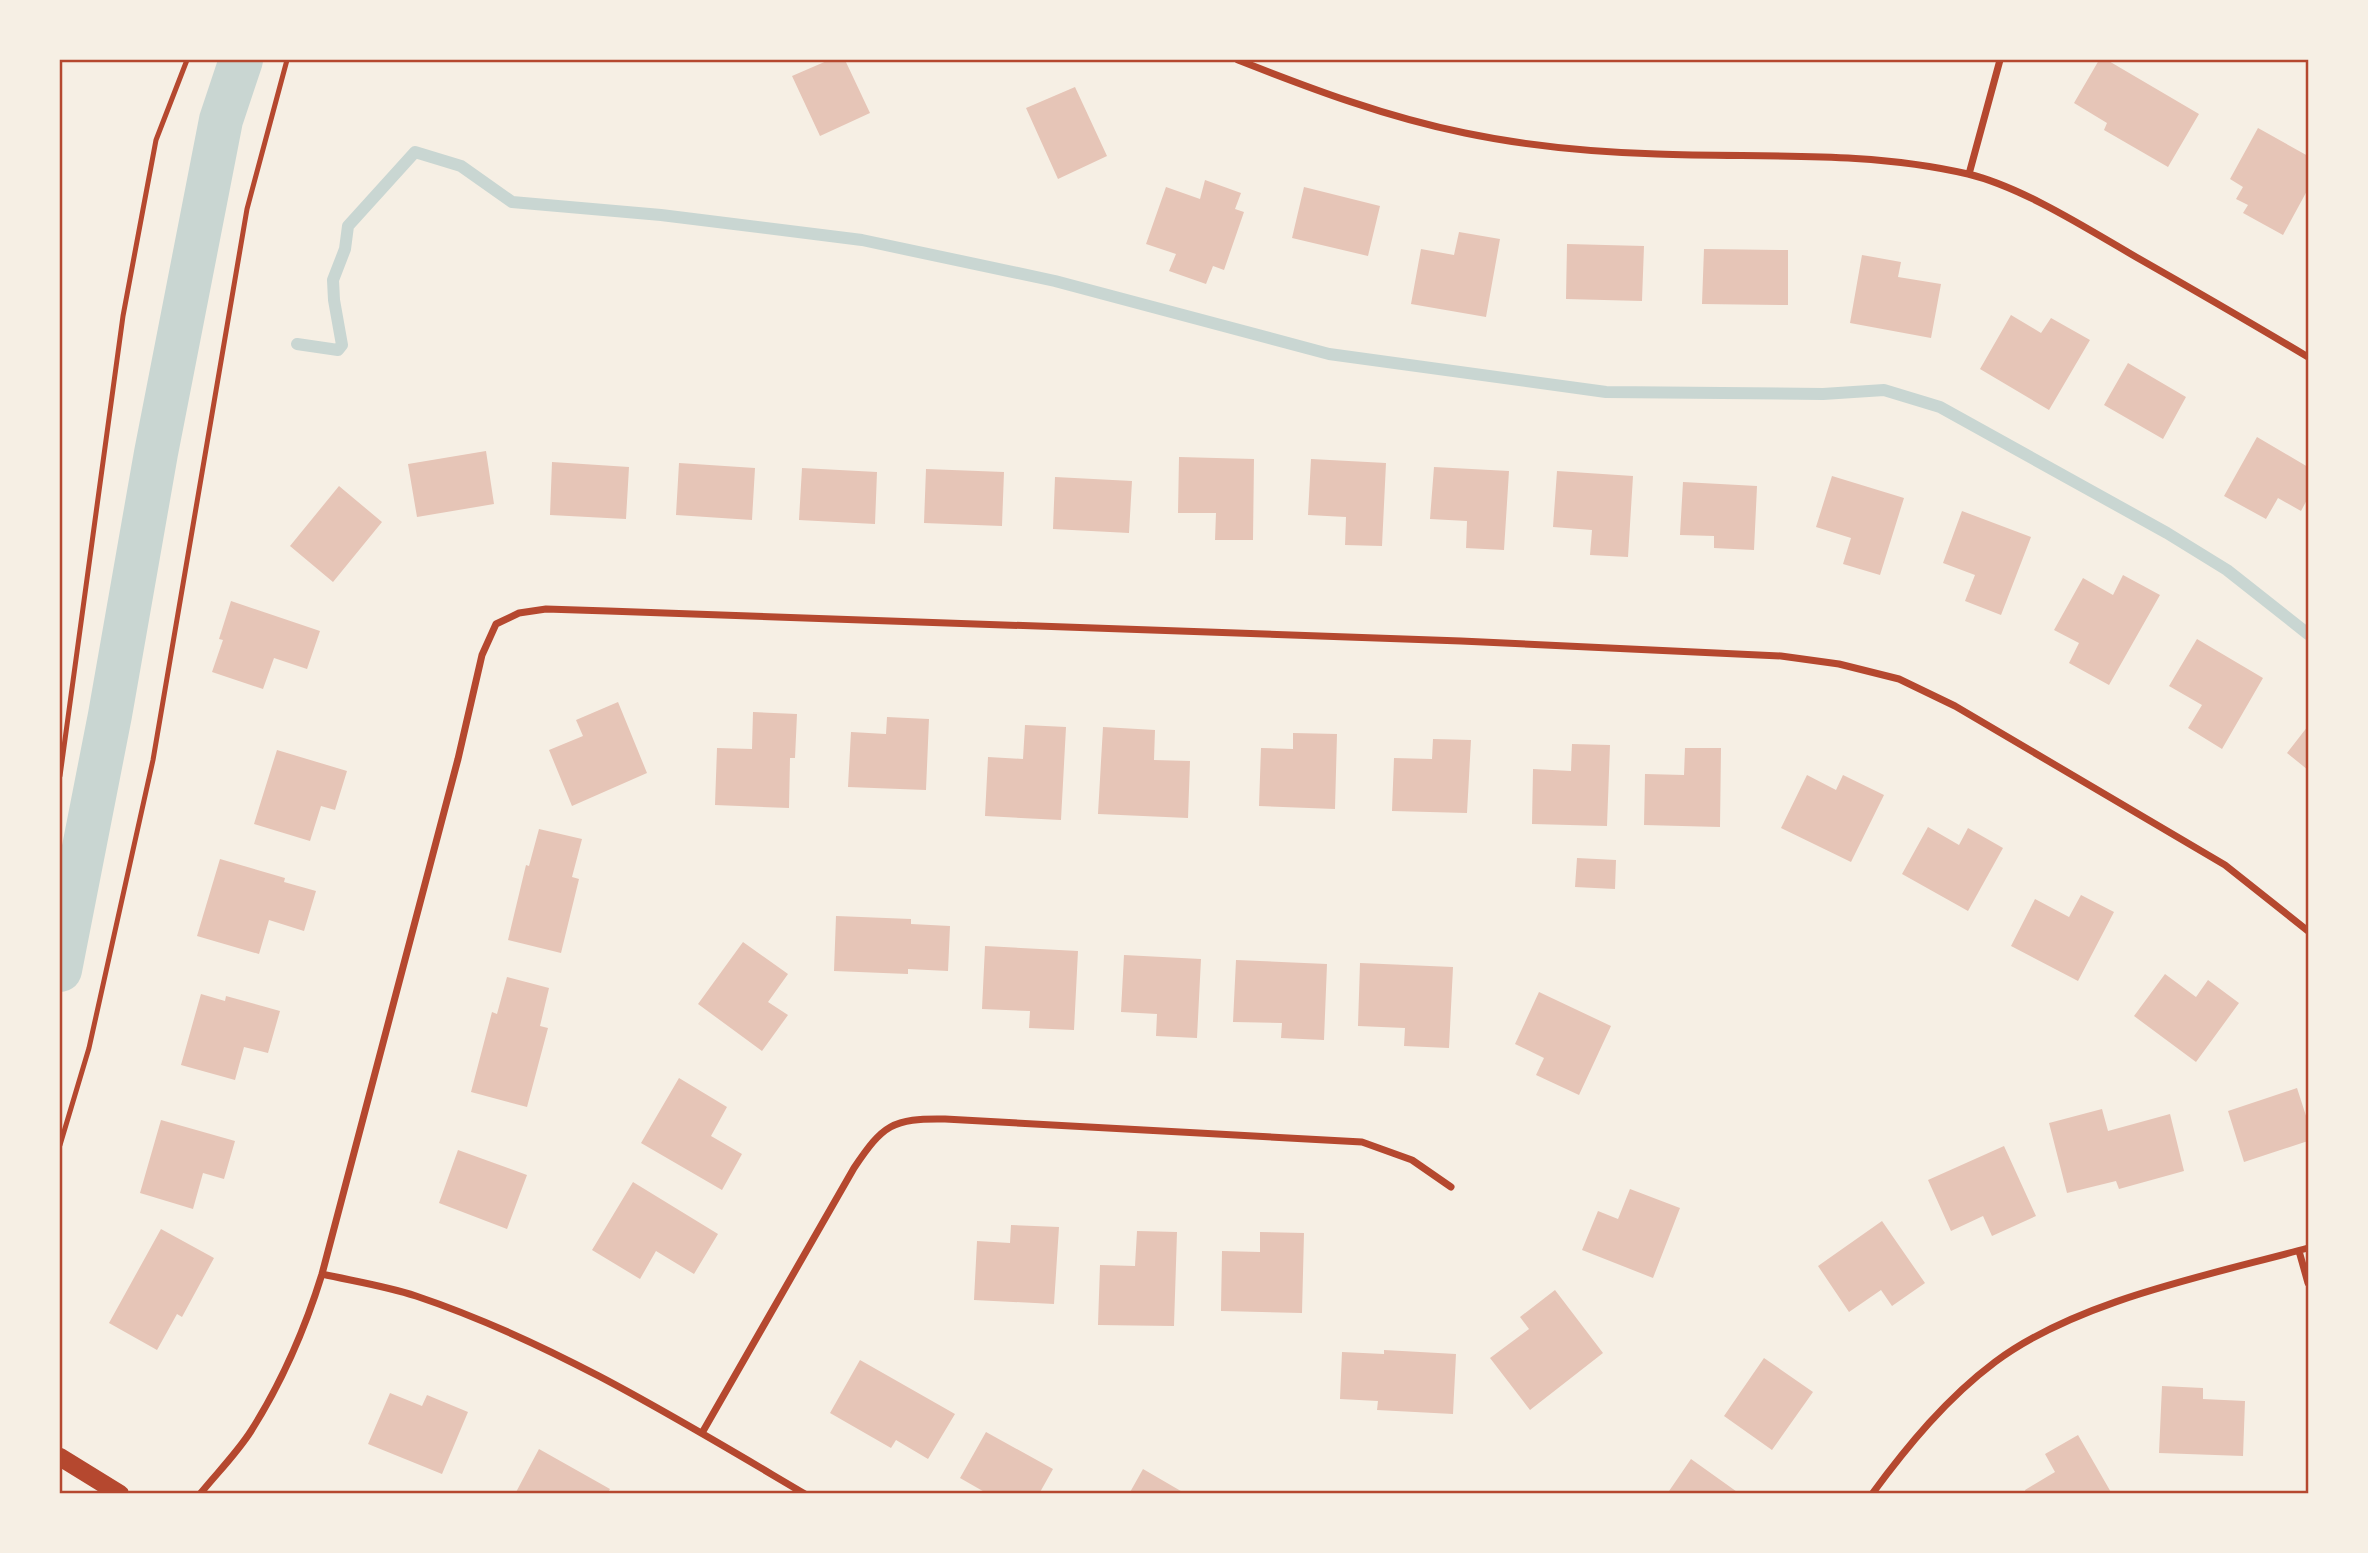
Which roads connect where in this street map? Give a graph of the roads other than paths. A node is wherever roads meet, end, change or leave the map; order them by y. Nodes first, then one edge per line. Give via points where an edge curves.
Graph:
1 (187, 60) edge
2 (287, 60) edge
3 (1238, 60) edge
4 (2000, 60) edge
5 (1969, 174) junction
6 (2308, 357) edge
7 (60, 776) edge
8 (2308, 931) edge
9 (60, 1145) edge
10 (1451, 1187) dead end
11 (2308, 1248) edge
12 (2299, 1251) junction
13 (322, 1274) junction
14 (2308, 1283) edge
15 (702, 1433) junction
16 (60, 1457) edge
17 (120, 1493) edge
18 (200, 1493) edge
19 (805, 1493) edge
20 (1872, 1493) edge

1 - 7 lane via 156,140 124,316
2 - 9 lane via 247,209 153,760 89,1048
3 - 5 street via 1397,116 1512,142 1655,154 1850,157
4 - 5 street
5 - 6 street via 2090,229
8 - 13 street via 2235,872 2183,838 1955,705 1899,679 1839,664 1781,656 1461,641 546,609 519,613 496,624 482,655
10 - 15 street via 1412,1160 1362,1142 924,1118 890,1125 854,1168
11 - 12 street
12 - 14 street
12 - 20 street via 2096,1309 2037,1336 1956,1394
13 - 15 street via 414,1295 492,1326 597,1375
13 - 18 street via 287,1366 250,1433
15 - 19 street
16 - 17 main road

